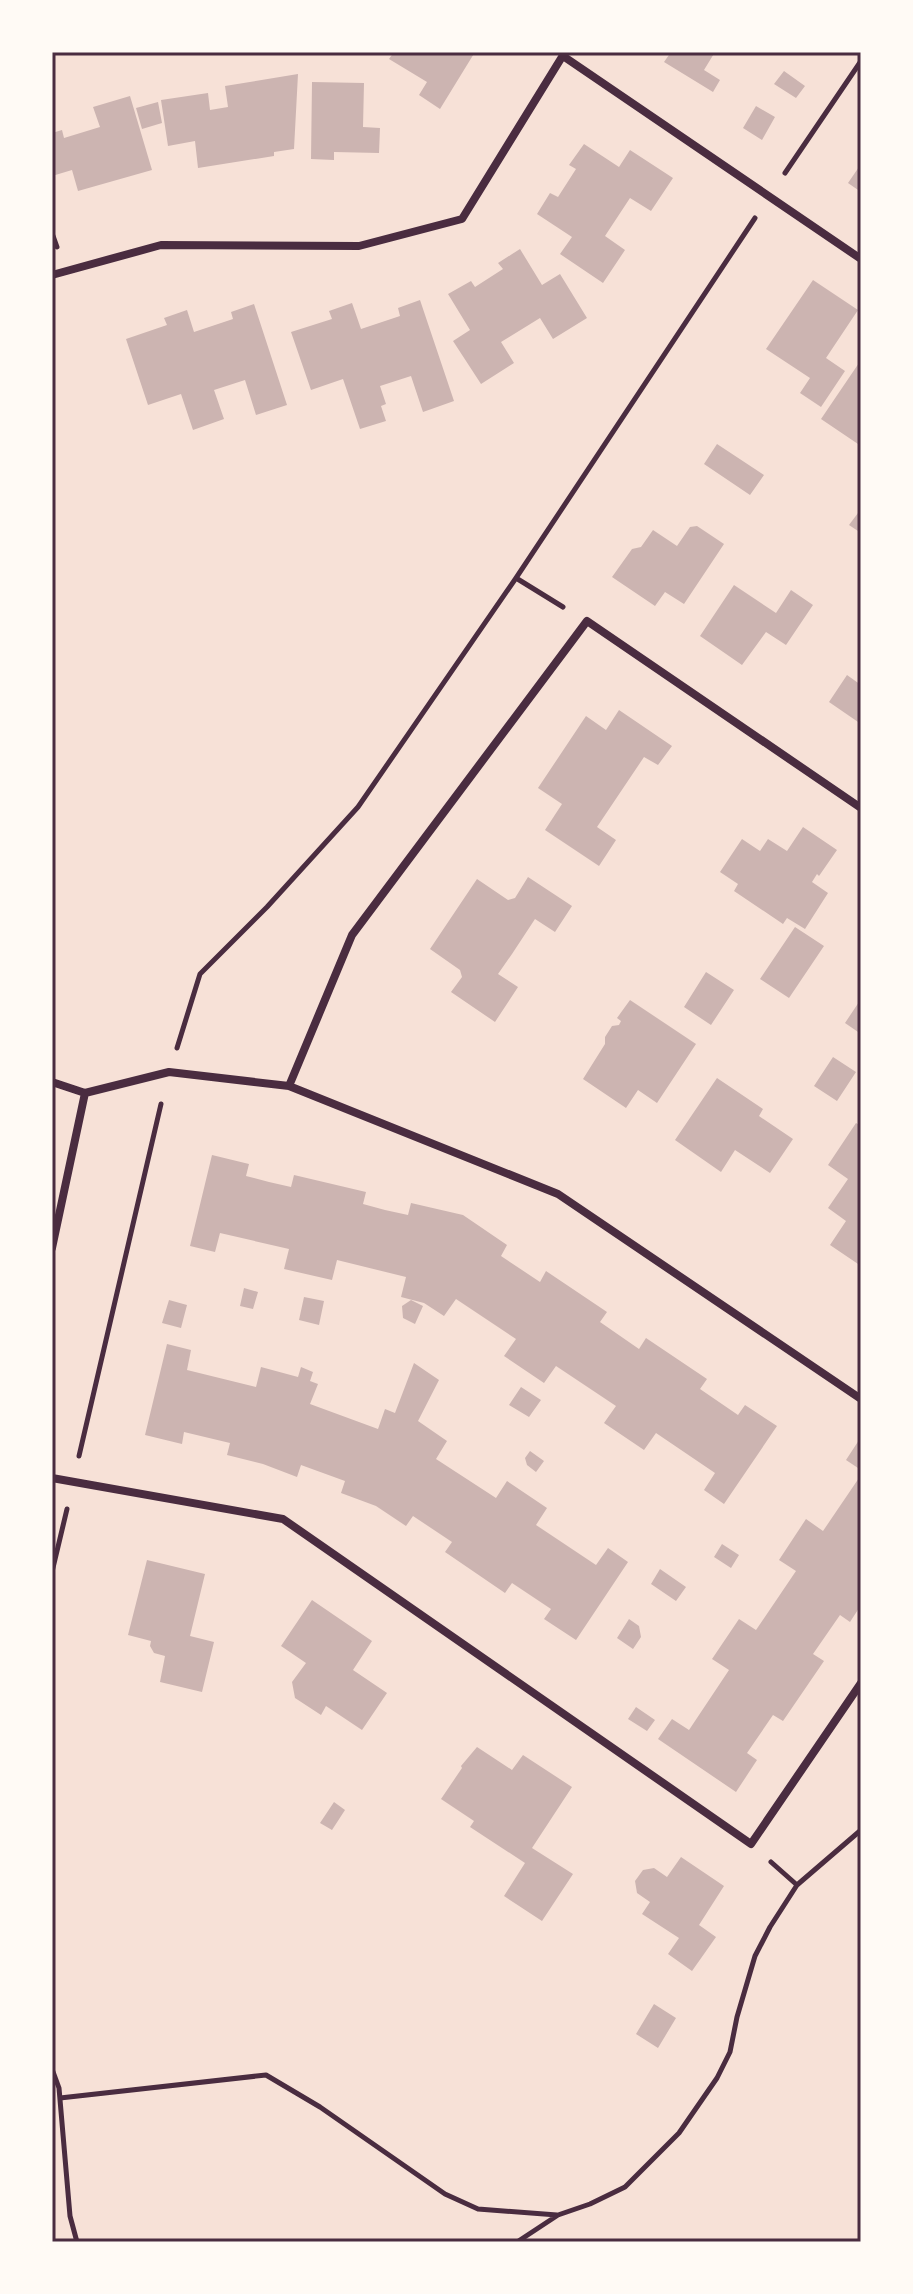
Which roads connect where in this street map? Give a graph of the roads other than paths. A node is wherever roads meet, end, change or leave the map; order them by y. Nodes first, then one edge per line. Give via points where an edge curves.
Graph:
1 (564, 54) edge
2 (861, 259) edge
3 (52, 275) edge
4 (861, 808) edge
5 (52, 1082) edge
6 (289, 1086) junction
7 (85, 1093) junction
8 (52, 1248) edge
9 (861, 1399) edge
10 (52, 1478) edge
11 (861, 1683) edge

1 - 2 street
1 - 3 street via 462,219 359,246 161,245
4 - 6 street via 587,621 352,935
5 - 7 street
6 - 7 street via 169,1072
6 - 9 street via 558,1194
7 - 8 street
10 - 11 street via 283,1519 751,1844

